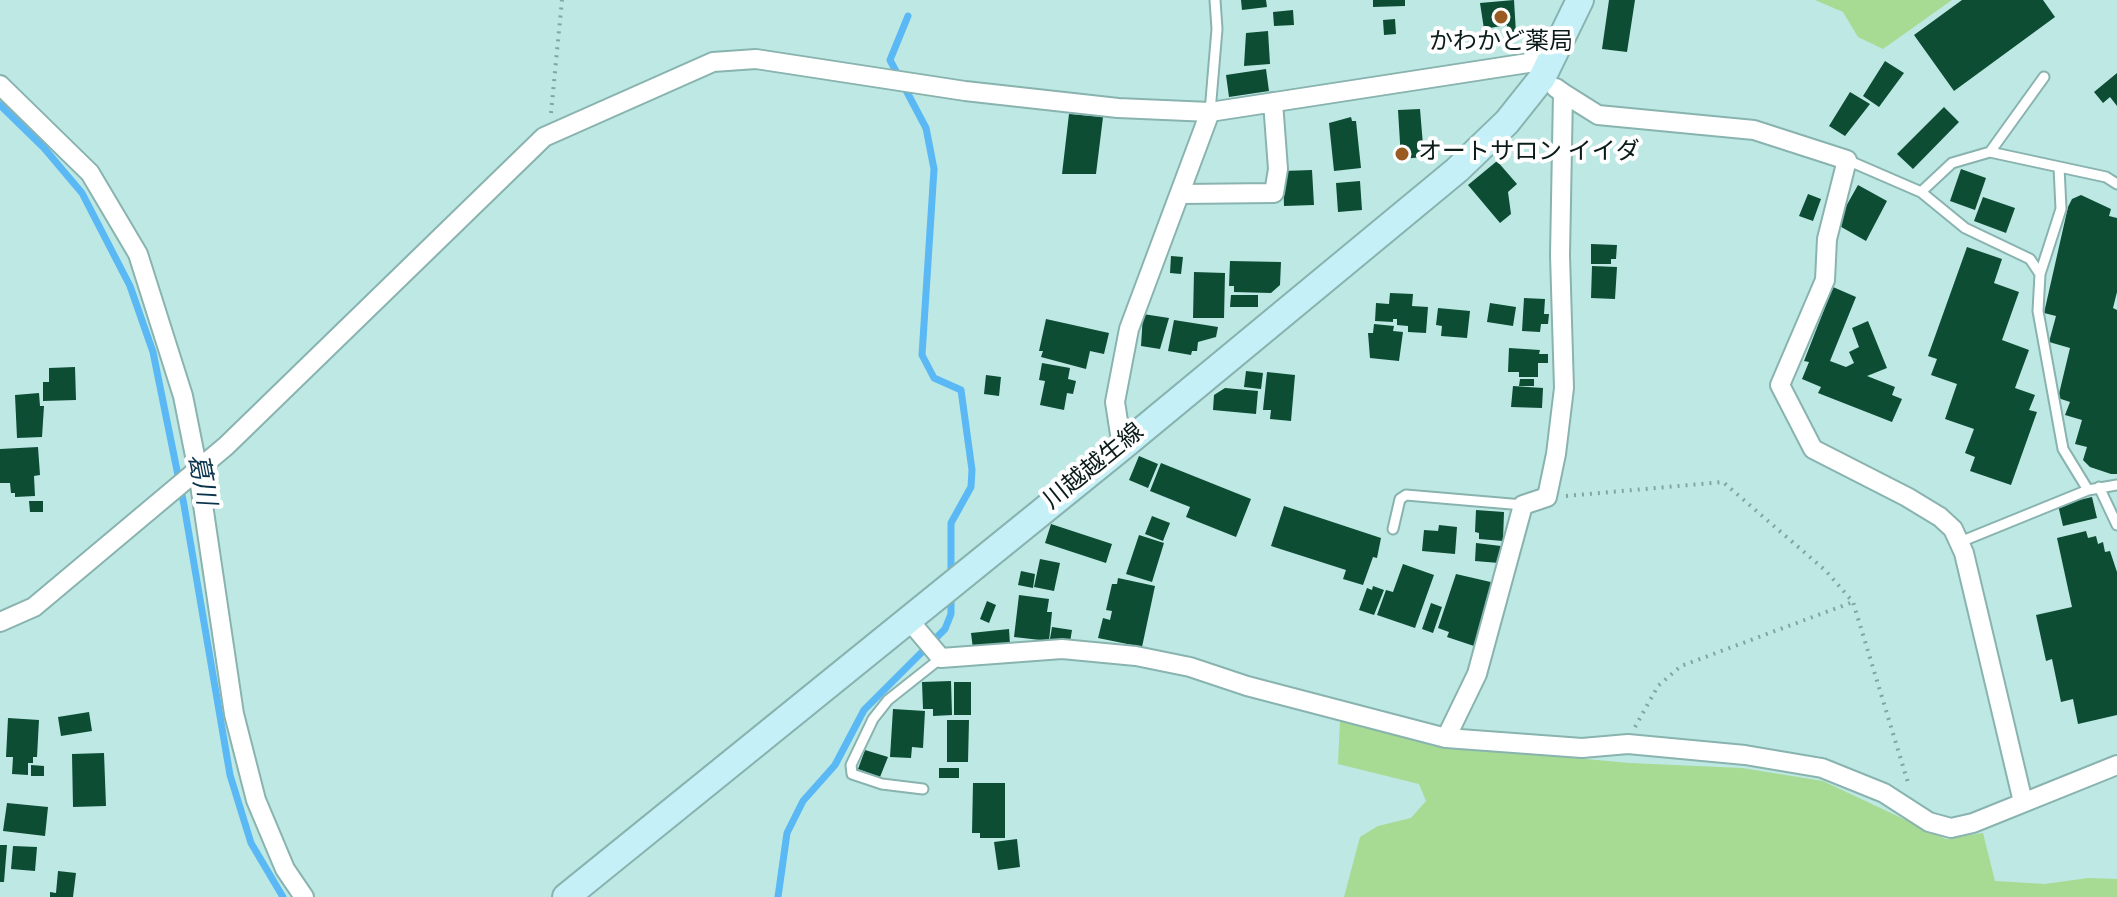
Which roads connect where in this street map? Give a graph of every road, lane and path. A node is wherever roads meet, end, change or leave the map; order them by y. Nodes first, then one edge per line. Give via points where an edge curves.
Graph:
1 (562, 0) edge
2 (1215, 0) edge
3 (1580, 0) edge
4 (1553, 77) junction
5 (2044, 77) dead end
6 (0, 85) edge
7 (1273, 102) junction
8 (1210, 112) junction
9 (544, 137) junction
10 (1990, 152) junction
11 (1847, 160) junction
12 (2059, 167) junction
13 (2117, 184) edge
14 (1921, 192) junction
15 (1181, 194) junction
16 (2040, 274) junction
17 (1122, 447) junction
18 (198, 471) junction
19 (2117, 485) edge
20 (2099, 487) junction
21 (2088, 490) junction
22 (1547, 497) junction
23 (1523, 505) junction
24 (2117, 525) edge
25 (1393, 529) dead end
26 (1960, 542) junction
27 (1853, 602) junction
28 (908, 619) junction
29 (0, 622) edge
30 (941, 658) junction
31 (1446, 738) junction
32 (1628, 744) junction
33 (2117, 765) edge
34 (923, 789) dead end
35 (2023, 802) junction
36 (1918, 815) junction
37 (304, 897) edge
38 (566, 897) edge

1 - 9 path via 554,103
2 - 8 lane
3 - 4 main road, 川越越生線
4 - 7 street
4 - 11 street via 1598,115 1754,130
4 - 17 main road, 川越越生線 via 1457,170
4 - 22 street via 1564,388
5 - 10 lane
6 - 18 street via 90,173 138,254 183,396
7 - 8 street
7 - 15 street via 1278,169 1274,193
8 - 9 street via 965,91 756,59 713,62
8 - 15 street
9 - 18 street
10 - 12 lane
10 - 14 lane via 1952,163
11 - 14 lane
11 - 26 street via 1827,239 1825,280 1780,385 1813,449 1940,517
12 - 13 lane
12 - 16 lane via 2061,209
14 - 16 lane via 1965,228 2030,259
15 - 17 street via 1122,359 1115,402
16 - 21 lane via 2038,311 2063,449
17 - 28 main road, 川越越生線
18 - 29 street via 34,607
18 - 37 street via 234,714 261,814
19 - 20 lane
20 - 21 lane
20 - 24 lane
21 - 26 lane
22 - 23 street
22 - 27 path via 1723,482 1826,571
23 - 25 lane via 1406,495 1400,499
23 - 31 street via 1477,674
26 - 35 street
27 - 32 path via 1681,666 1658,686
27 - 36 path
28 - 30 street
28 - 38 main road, 川越越生線
30 - 31 street via 1062,649 1136,656
30 - 34 lane via 880,710 851,765 852,774
31 - 32 street via 1568,748
32 - 36 street via 1822,768 1884,793
33 - 35 street
35 - 36 street via 1951,828

